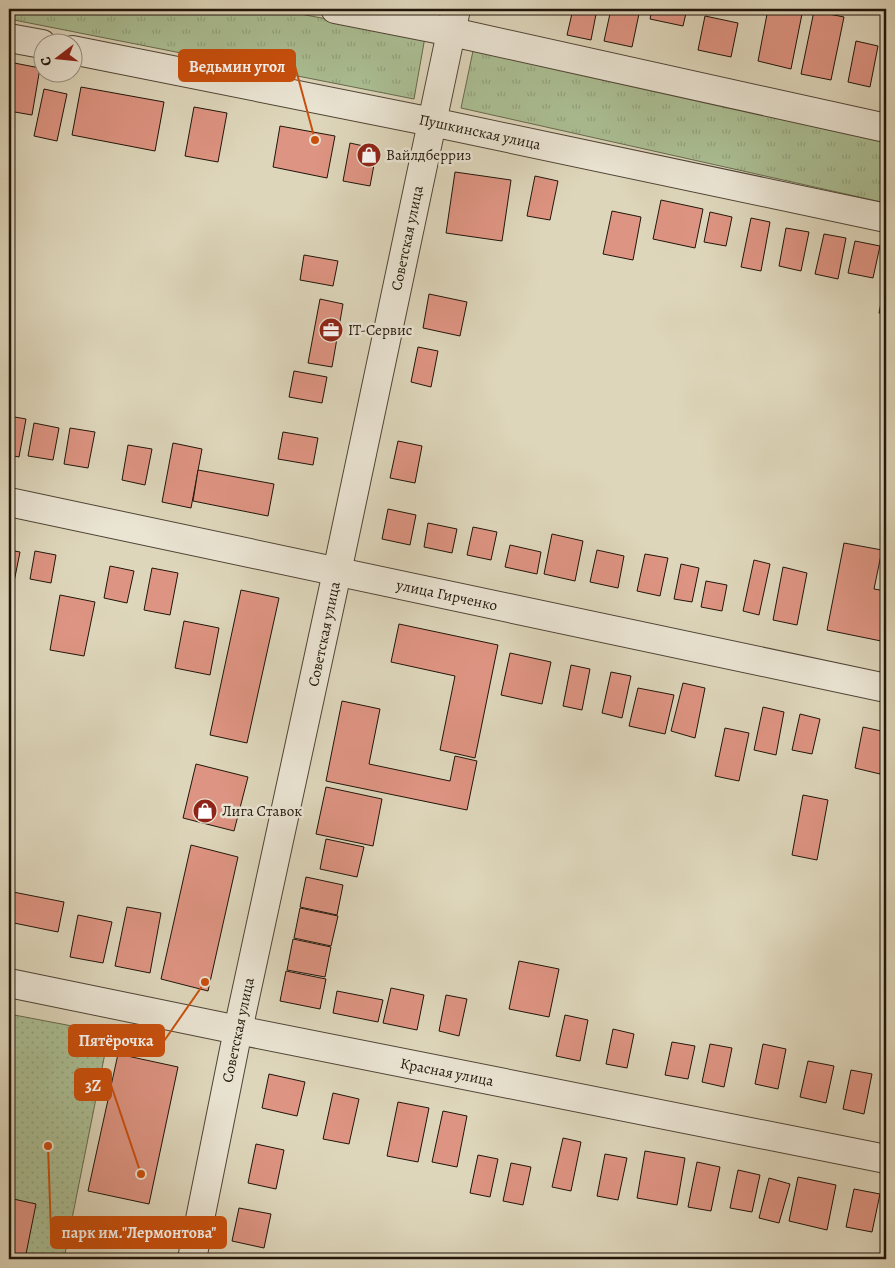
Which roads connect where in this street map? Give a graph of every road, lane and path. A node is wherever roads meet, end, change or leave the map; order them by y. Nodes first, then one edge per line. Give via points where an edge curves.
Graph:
1 (334, 9) edge
2 (454, 20) edge
3 (9, 38) edge
4 (32, 42) edge
5 (82, 52) edge
6 (432, 122) junction
7 (886, 128) edge
8 (886, 218) edge
9 (9, 502) edge
10 (337, 572) junction
11 (886, 688) edge
12 (9, 983) edge
13 (238, 1030) junction
14 (886, 1159) edge
15 (192, 1259) edge

1 - 2 street
2 - 6 street, Советская улица
2 - 7 street
3 - 4 street
5 - 6 street, Пушкинская улица
6 - 8 street, Пушкинская улица
6 - 10 street, Советская улица
9 - 10 street, улица Гирченко
10 - 11 street, улица Гирченко
10 - 13 street, Советская улица
12 - 13 street, Красная улица
13 - 14 street, Красная улица
13 - 15 street, Советская улица

